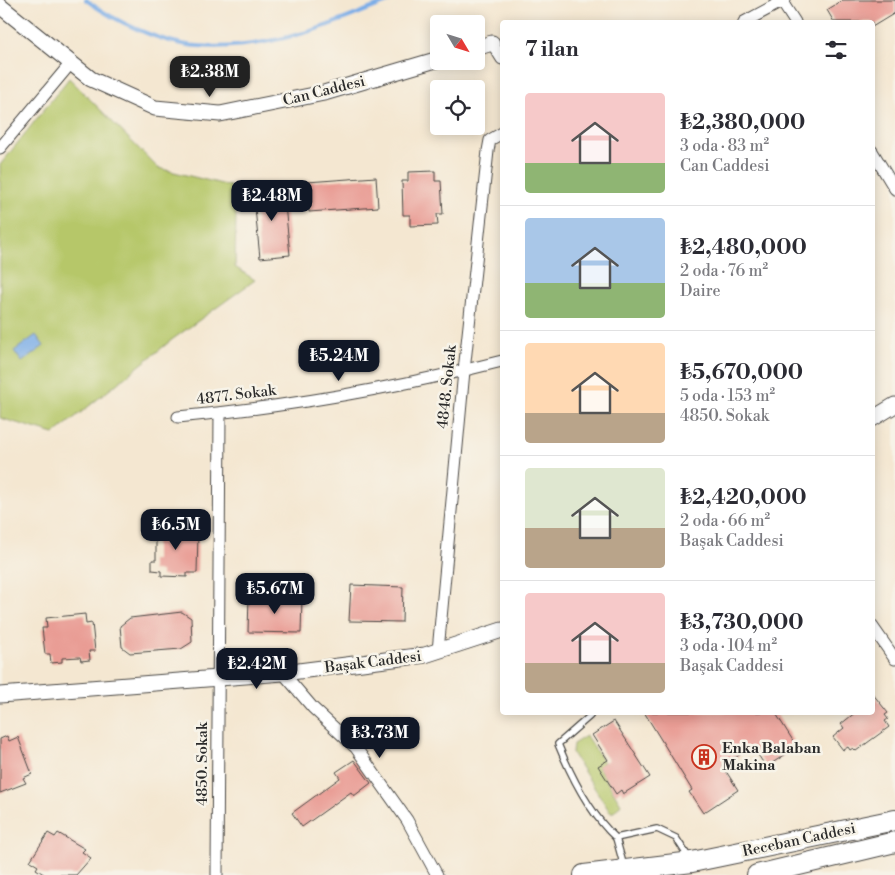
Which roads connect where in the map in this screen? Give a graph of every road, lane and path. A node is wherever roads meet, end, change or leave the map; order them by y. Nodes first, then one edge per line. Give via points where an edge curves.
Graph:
1 (783, 1) edge
2 (0, 6) edge
3 (748, 20) edge
4 (794, 20) edge
5 (492, 43) joint
6 (485, 45) edge
7 (500, 56) edge
8 (71, 62) junction
9 (430, 62) edge
10 (500, 134) edge
11 (0, 148) edge
12 (875, 156) edge
13 (895, 189) edge
14 (500, 362) edge
15 (464, 371) junction
16 (895, 405) edge
17 (220, 413) junction
18 (178, 417) dead end
19 (875, 417) edge
20 (875, 630) edge
21 (500, 631) edge
22 (438, 651) junction
23 (894, 655) edge
24 (283, 673) junction
25 (217, 678) junction
26 (0, 695) edge
27 (590, 716) dead end
28 (895, 820) edge
29 (616, 838) junction
30 (895, 842) edge
31 (692, 862) junction
32 (625, 870) junction
33 (217, 875) edge
34 (437, 875) edge
35 (584, 875) edge
36 (756, 875) edge

1 - 3 street
1 - 4 street
2 - 8 street, Can Caddesi
5 - 6 street
5 - 7 street
8 - 9 street, Can Caddesi via 91,79 155,108 220,114 324,93
8 - 11 street
10 - 15 street, 4848. Sokak via 490,140 488,151
12 - 13 street
14 - 15 street, 4877. Sokak
15 - 17 street, 4877. Sokak via 343,395
15 - 22 street, 4848. Sokak
16 - 19 street
17 - 18 street, 4877. Sokak
17 - 25 street, 4850. Sokak
20 - 23 street
21 - 22 street, Başak Caddesi
22 - 24 street, Başak Caddesi
24 - 25 street, Başak Caddesi
24 - 34 street via 313,708 356,748 407,820
25 - 26 street, Başak Caddesi
25 - 33 street, 4850. Sokak
27 - 29 lane via 558,744 602,824
28 - 31 highway, Receban Caddesi
29 - 31 lane via 657,829 676,838
29 - 32 lane
30 - 36 highway, Receban Caddesi
31 - 32 highway, Receban Caddesi
32 - 35 highway, Receban Caddesi

